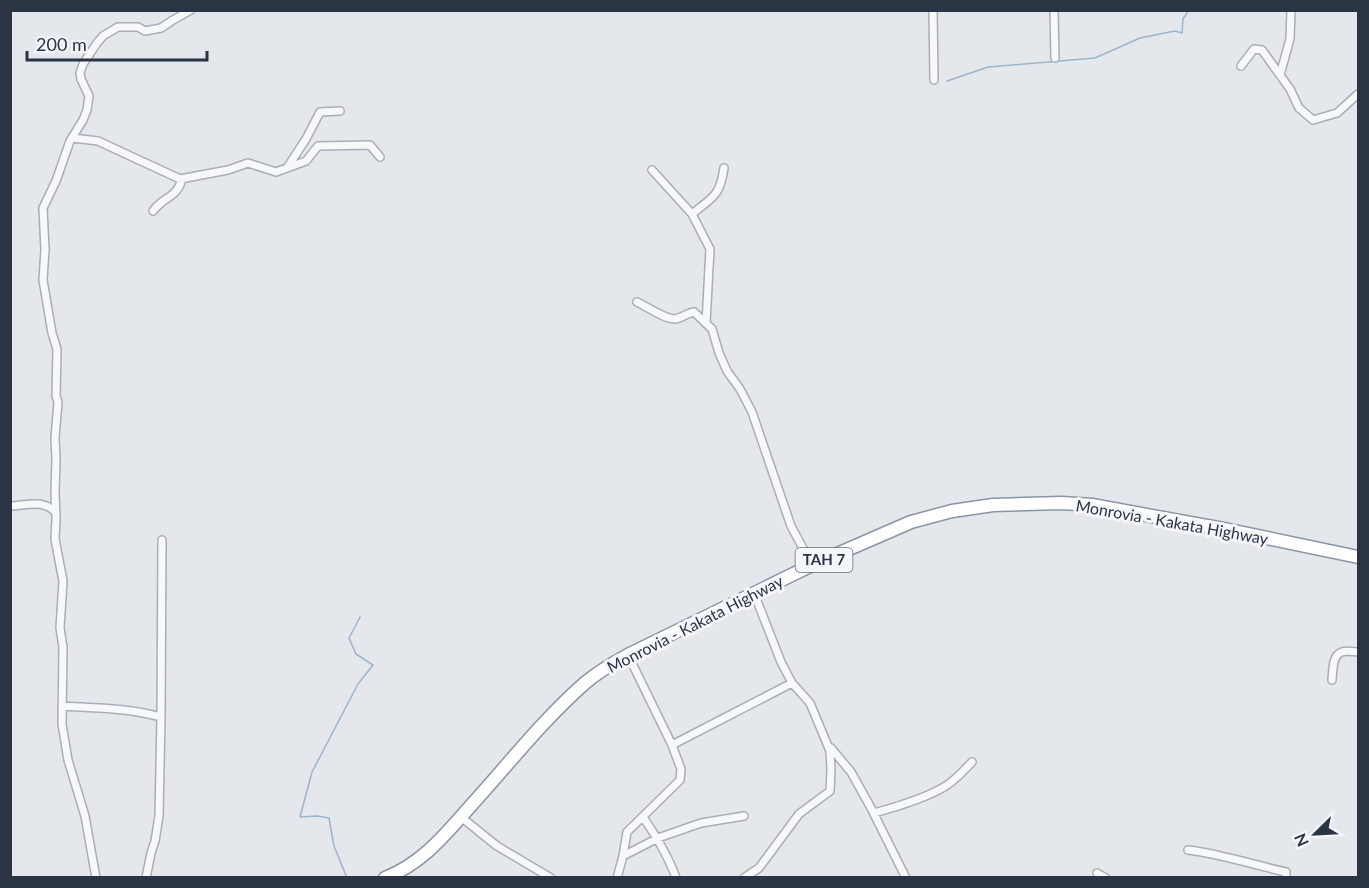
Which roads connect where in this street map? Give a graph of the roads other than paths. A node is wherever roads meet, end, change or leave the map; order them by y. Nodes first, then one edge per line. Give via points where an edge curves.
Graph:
1 (191, 10) edge
2 (933, 10) edge
3 (1054, 10) edge
4 (1291, 10) edge
5 (1055, 58) dead end
6 (1240, 66) dead end
7 (1280, 75) junction
8 (934, 80) dead end
9 (1359, 94) edge
10 (340, 111) dead end
11 (73, 138) junction
12 (380, 157) dead end
13 (287, 168) junction
14 (724, 168) dead end
15 (652, 170) dead end
16 (182, 179) junction
17 (153, 211) dead end
18 (692, 214) junction
19 (637, 302) dead end
20 (706, 323) junction
21 (10, 506) edge
22 (56, 513) junction
23 (162, 540) dead end
24 (1359, 557) edge
25 (812, 565) junction
26 (754, 593) junction
27 (1359, 652) edge
28 (628, 655) junction
29 (1332, 680) dead end
30 (792, 683) junction
31 (62, 706) junction
32 (161, 717) junction
33 (672, 745) junction
34 (831, 748) dead end
35 (972, 762) dead end
36 (874, 813) junction
37 (744, 816) dead end
38 (461, 817) junction
39 (643, 817) junction
40 (658, 838) junction
41 (1188, 850) dead end
42 (623, 856) junction
43 (759, 868) junction
44 (1097, 873) dead end
45 (399, 875) edge
46 (96, 878) edge
47 (146, 878) edge
48 (385, 878) edge
49 (551, 878) edge
50 (617, 878) edge
51 (676, 878) edge
52 (744, 878) edge
53 (758, 878) edge
54 (906, 878) edge
55 (1106, 878) edge
56 (1286, 878) edge

1 - 11 street via 161,28 145,31 118,27 103,36 80,73 89,96 88,107
2 - 8 street
3 - 5 street
4 - 7 street via 1290,39
6 - 7 street via 1254,49 1262,50
7 - 9 street via 1299,108 1312,120 1337,113
10 - 13 street via 320,112
11 - 16 street via 98,141
11 - 22 street via 43,208 43,288 57,349
12 - 13 street via 370,145 318,146 306,161
13 - 16 street via 276,172 248,163
14 - 18 street via 716,194
15 - 18 street
16 - 17 street via 178,190
18 - 20 street via 710,249
19 - 20 street via 672,319 694,312
20 - 25 street via 712,329 727,370 752,411 791,526
21 - 22 street via 44,504
22 - 31 street via 55,538 63,581
23 - 32 street
24 - 25 highway, Monrovia - Kakata Highway / TAH 7 via 1219,528 1062,503 993,505 952,511 911,522
25 - 26 highway, Monrovia - Kakata Highway / TAH 7
26 - 28 highway, Monrovia - Kakata Highway / TAH 7
26 - 30 street
27 - 29 street via 1339,653
28 - 33 street
28 - 38 highway, Monrovia - Kakata Highway / TAH 7 via 586,682
30 - 33 street
30 - 43 street via 810,703 830,751 830,791 799,814
31 - 32 street
31 - 46 street via 68,760 85,816
32 - 47 street via 159,816
33 - 39 street via 681,769 680,780
34 - 36 street via 851,772
35 - 36 street via 945,787
36 - 54 street
37 - 40 street via 702,823
38 - 45 highway, Monrovia - Kakata Highway / TAH 7 via 427,853
38 - 49 street via 497,846
39 - 40 street
39 - 42 street via 627,832
40 - 42 street
40 - 51 street
41 - 56 street via 1286,872
42 - 50 street
43 - 52 street
43 - 53 street
44 - 55 street
45 - 48 highway, Monrovia - Kakata Highway / TAH 7

